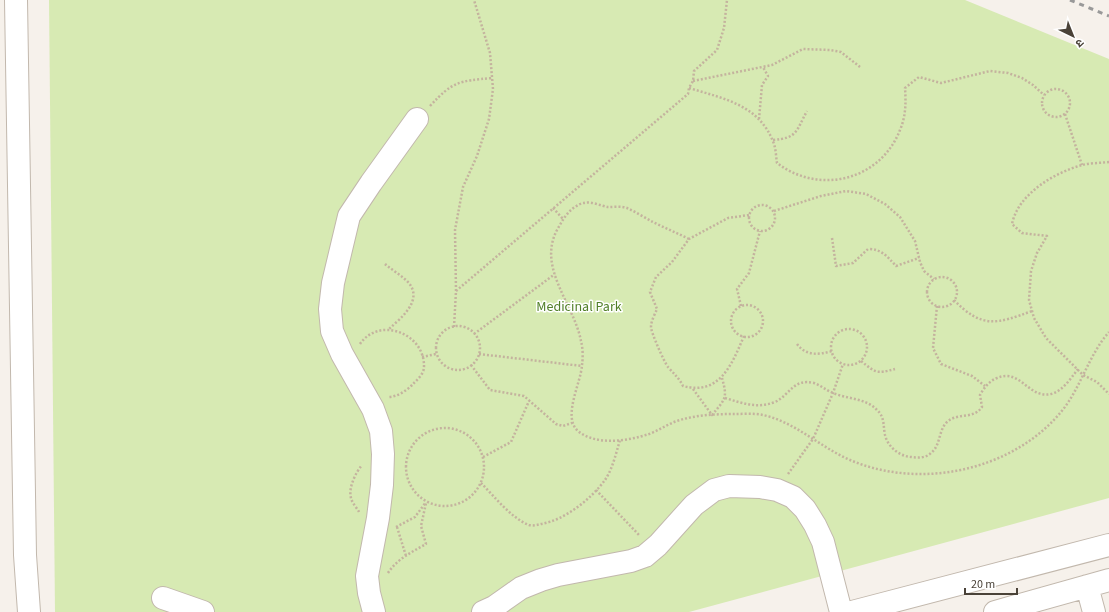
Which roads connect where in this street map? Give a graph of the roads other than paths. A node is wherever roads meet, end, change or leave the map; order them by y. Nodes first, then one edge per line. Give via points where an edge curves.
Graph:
1 (16, 0) edge
2 (417, 119) road end
3 (1109, 546) edge
4 (1109, 580) edge
5 (1087, 586) junction
6 (163, 598) dead end
7 (29, 612) edge
8 (203, 612) edge
9 (374, 612) edge
10 (483, 612) edge
11 (842, 612) edge
12 (852, 612) edge
13 (995, 612) edge
14 (1094, 612) edge

1 - 7 street via 25,547
2 - 9 street via 349,216 333,283 330,308 332,332 381,430 386,526 367,576
3 - 12 street
4 - 5 street
5 - 13 street
5 - 14 street
6 - 8 street
10 - 11 street via 521,588 541,580 645,556 694,505 714,490 729,486 760,486 793,497 805,509 823,542

